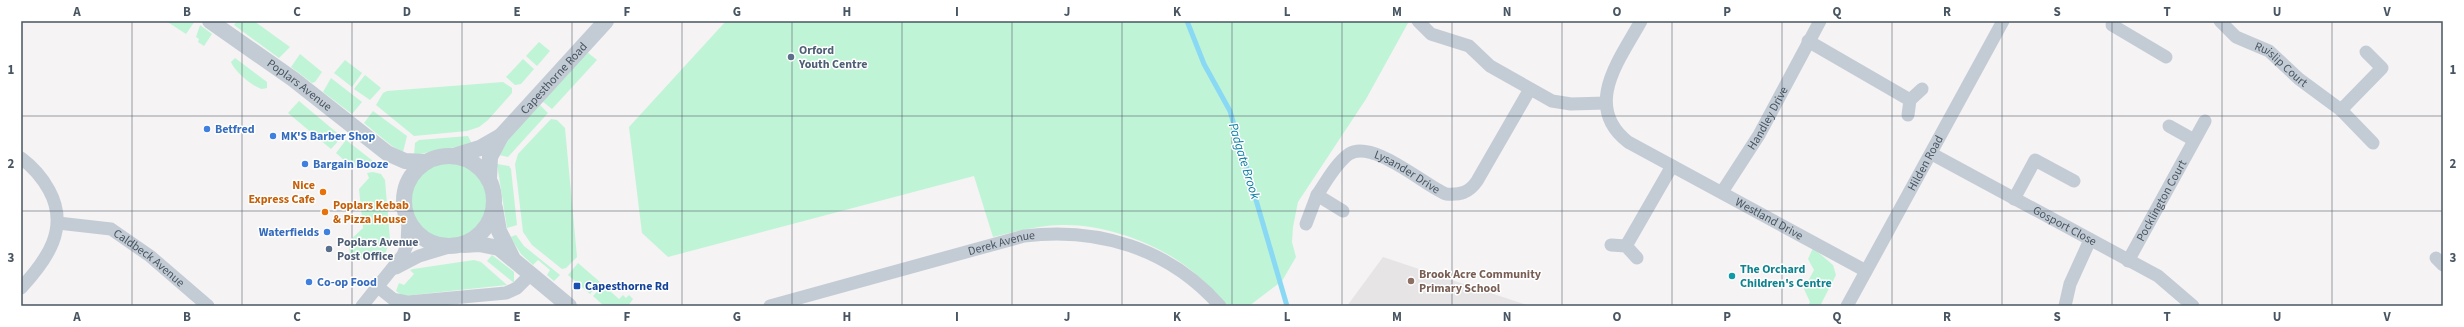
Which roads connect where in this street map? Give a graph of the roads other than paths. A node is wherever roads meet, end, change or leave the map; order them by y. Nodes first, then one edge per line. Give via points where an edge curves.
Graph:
1 (210, 21) edge
2 (606, 21) edge
3 (1418, 21) edge
4 (1641, 21) edge
5 (1820, 21) edge
6 (2004, 21) edge
7 (2114, 21) edge
8 (2220, 21) edge
9 (1808, 41) junction
10 (2366, 52) dead end
11 (2166, 57) dead end
12 (1530, 89) junction
13 (1922, 89) dead end
14 (1910, 100) junction
15 (1606, 103) junction
16 (2341, 110) junction
17 (1908, 115) dead end
18 (2205, 121) dead end
19 (2169, 126) dead end
20 (501, 136) junction
21 (2194, 140) junction
22 (2373, 143) dead end
23 (387, 153) junction
24 (1932, 154) junction
25 (454, 156) junction
26 (21, 158) edge
27 (426, 162) junction
28 (1672, 166) junction
29 (489, 178) junction
30 (2074, 181) dead end
31 (1722, 192) junction
32 (1317, 195) junction
33 (404, 198) junction
34 (2014, 199) junction
35 (495, 205) junction
36 (1343, 211) dead end
37 (408, 221) junction
38 (58, 223) junction
39 (1306, 224) dead end
40 (2090, 240) junction
41 (1611, 245) dead end
42 (455, 246) junction
43 (1626, 246) junction
44 (512, 257) junction
45 (1637, 258) dead end
46 (2128, 261) junction
47 (392, 271) junction
48 (1866, 271) junction
49 (531, 274) junction
50 (21, 288) edge
51 (378, 288) junction
52 (810, 295) junction
53 (208, 306) edge
54 (362, 306) edge
55 (569, 306) edge
56 (770, 306) edge
57 (818, 306) edge
58 (1220, 306) edge
59 (1847, 306) edge
60 (2065, 306) edge
61 (2193, 306) edge

1 - 23 street, Poplars Avenue via 293,80
2 - 20 street, Capesthorne Road
3 - 12 street via 1431,34 1469,46 1490,66
4 - 15 street, Westland Drive via 1608,81
5 - 9 street, Handley Drive
6 - 24 street, Hilden Road
7 - 11 street via 2112,25
8 - 16 street, Ruislip Court via 2236,37 2269,51 2299,79
9 - 14 street
9 - 31 street, Handley Drive via 1759,135
10 - 16 street via 2382,68
12 - 15 street via 1561,103
12 - 32 street, Lysander Drive via 1477,181 1468,191 1455,195 1446,194 1389,160 1358,151 1344,158
13 - 14 street
14 - 17 street
15 - 28 street, Westland Drive via 1613,127 1619,135
16 - 22 street, Ruislip Court
18 - 21 street, Pocklington Court
19 - 21 street
20 - 25 street, Capesthorne Road via 480,148
20 - 29 street, Capesthorne Road via 490,157
21 - 46 street, Pocklington Court
23 - 27 street, Poplars Avenue via 405,161
23 - 33 street, Poplars Avenue via 398,170
24 - 34 street, Gosport Close
24 - 48 street, Hilden Road
25 - 27 street via 440,156
25 - 29 street via 468,159 480,167
26 - 38 street via 43,179 57,210
27 - 33 street via 415,171 407,184
28 - 31 street, Westland Drive
28 - 43 street
29 - 35 street via 494,191
30 - 34 street via 2035,160
31 - 48 street, Westland Drive
32 - 36 street
32 - 39 street, Lysander Drive
33 - 37 street
34 - 40 street, Gosport Close
35 - 42 street via 492,219 484,231 474,240
35 - 44 street via 499,231
37 - 42 street via 425,240 436,245
37 - 47 street via 407,246
38 - 50 street via 47,256
38 - 53 street, Caldbeck Avenue via 111,229 150,256
40 - 46 street, Gosport Close
40 - 60 street via 2070,284
41 - 43 street
42 - 44 street via 491,246
42 - 47 street via 420,256
43 - 45 street
44 - 49 street
46 - 61 street, Gosport Close via 2158,276
47 - 51 street
48 - 59 street, Hilden Road
49 - 51 street via 517,288 506,293 408,302 393,299
49 - 55 street
51 - 54 street
52 - 56 street, Derek Avenue
52 - 57 street
52 - 58 street, Derek Avenue via 1024,236 1066,232 1107,239 1159,258 1197,284

